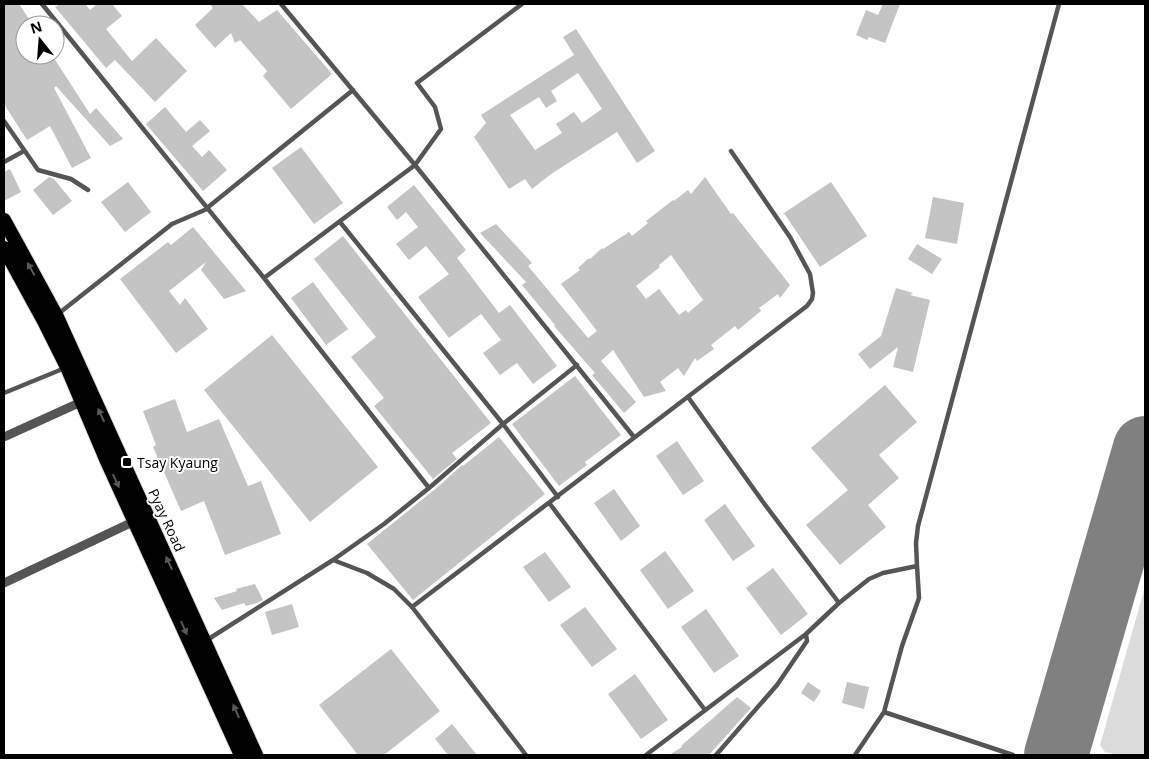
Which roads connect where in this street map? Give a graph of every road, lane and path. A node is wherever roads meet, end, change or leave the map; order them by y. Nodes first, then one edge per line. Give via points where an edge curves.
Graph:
1 (42, 4) edge
2 (281, 4) edge
3 (522, 4) edge
4 (1059, 4) edge
5 (353, 90) junction
6 (4, 121) edge
7 (24, 151) junction
8 (731, 151) dead end
9 (4, 162) edge
10 (415, 165) junction
11 (88, 190) dead end
12 (207, 208) junction
13 (4, 220) edge
14 (340, 222) junction
15 (8, 248) edge
16 (264, 278) junction
17 (51, 319) junction
18 (72, 364) junction
19 (577, 366) junction
20 (4, 393) edge
21 (688, 397) junction
22 (81, 402) junction
23 (503, 424) junction
24 (4, 436) edge
25 (634, 437) junction
26 (429, 488) junction
27 (558, 497) junction
28 (550, 504) junction
29 (141, 518) junction
30 (333, 560) junction
31 (917, 566) junction
32 (4, 583) edge
33 (839, 603) junction
34 (412, 608) junction
35 (806, 634) junction
36 (199, 644) junction
37 (706, 710) junction
38 (884, 712) junction
39 (241, 755) edge
40 (256, 755) edge
41 (526, 755) edge
42 (646, 755) edge
43 (716, 755) edge
44 (855, 755) edge
45 (1013, 755) edge

1 - 12 lane
2 - 5 lane
3 - 10 lane via 417,83 436,107 441,129
4 - 31 lane via 918,526
5 - 10 lane
5 - 12 lane
6 - 7 lane
7 - 9 lane
7 - 11 lane via 38,170 71,179
8 - 21 lane via 790,237 810,274 812,300
10 - 14 lane
10 - 19 lane
12 - 16 lane
12 - 17 lane via 172,224
13 - 15 highway, Pyay Road
14 - 16 lane
14 - 23 lane
15 - 17 highway, Pyay Road
16 - 26 lane
17 - 18 highway, Pyay Road
18 - 20 lane
18 - 22 highway, Pyay Road
29 -> 18 highway, Pyay Road
19 - 23 lane
19 - 25 lane
21 - 25 lane
21 - 33 lane
22 - 24 street
22 -> 29 highway, Pyay Road via 106,459
23 - 26 lane
23 - 27 lane
25 - 27 lane
26 - 30 lane
27 - 28 lane
28 - 34 lane
28 - 37 lane
29 - 32 street
29 - 36 highway, Pyay Road
30 - 34 lane via 367,573 394,589
30 - 36 lane
31 - 33 lane via 869,579
31 - 38 lane via 919,598
33 - 35 lane
34 - 41 lane
35 - 37 lane
35 - 43 lane via 807,641 777,685
36 - 39 highway, Pyay Road
40 -> 36 highway, Pyay Road
37 - 42 lane
38 - 44 lane
38 - 45 lane

